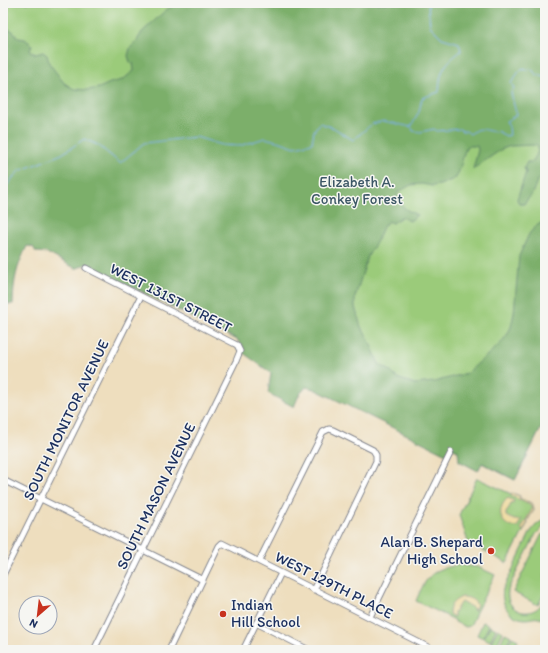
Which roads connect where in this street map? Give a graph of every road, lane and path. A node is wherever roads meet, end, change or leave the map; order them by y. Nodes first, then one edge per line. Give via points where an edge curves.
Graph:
1 (86, 268) dead end
2 (141, 296) junction
3 (240, 354) joint
4 (451, 452) dead end
5 (3, 480) edge
6 (41, 498) junction
7 (143, 550) junction
8 (259, 561) junction
9 (281, 572) junction
10 (3, 575) edge
11 (203, 580) junction
12 (314, 590) junction
13 (370, 617) junction
14 (256, 623) junction
15 (94, 650) edge
16 (169, 650) edge
17 (243, 650) edge
18 (309, 650) edge
19 (434, 650) edge

1 - 2 street, WEST 131ST STREET
2 - 3 street, WEST 131ST STREET via 233,342 240,348
2 - 6 street, SOUTH MONITOR AVENUE
3 - 7 street, SOUTH MASON AVENUE
4 - 13 street
5 - 6 street
6 - 7 street
6 - 10 street, SOUTH MONITOR AVENUE
7 - 11 street
7 - 15 street, SOUTH MASON AVENUE
8 - 9 street, WEST 129TH PLACE
8 - 11 street, WEST 129TH PLACE via 222,543
8 - 12 street via 325,430 333,430 373,450 376,461
9 - 12 street, WEST 129TH PLACE
9 - 14 street
11 - 16 street
12 - 13 street, WEST 129TH PLACE
13 - 19 street, WEST 129TH PLACE
14 - 17 street
14 - 18 street

